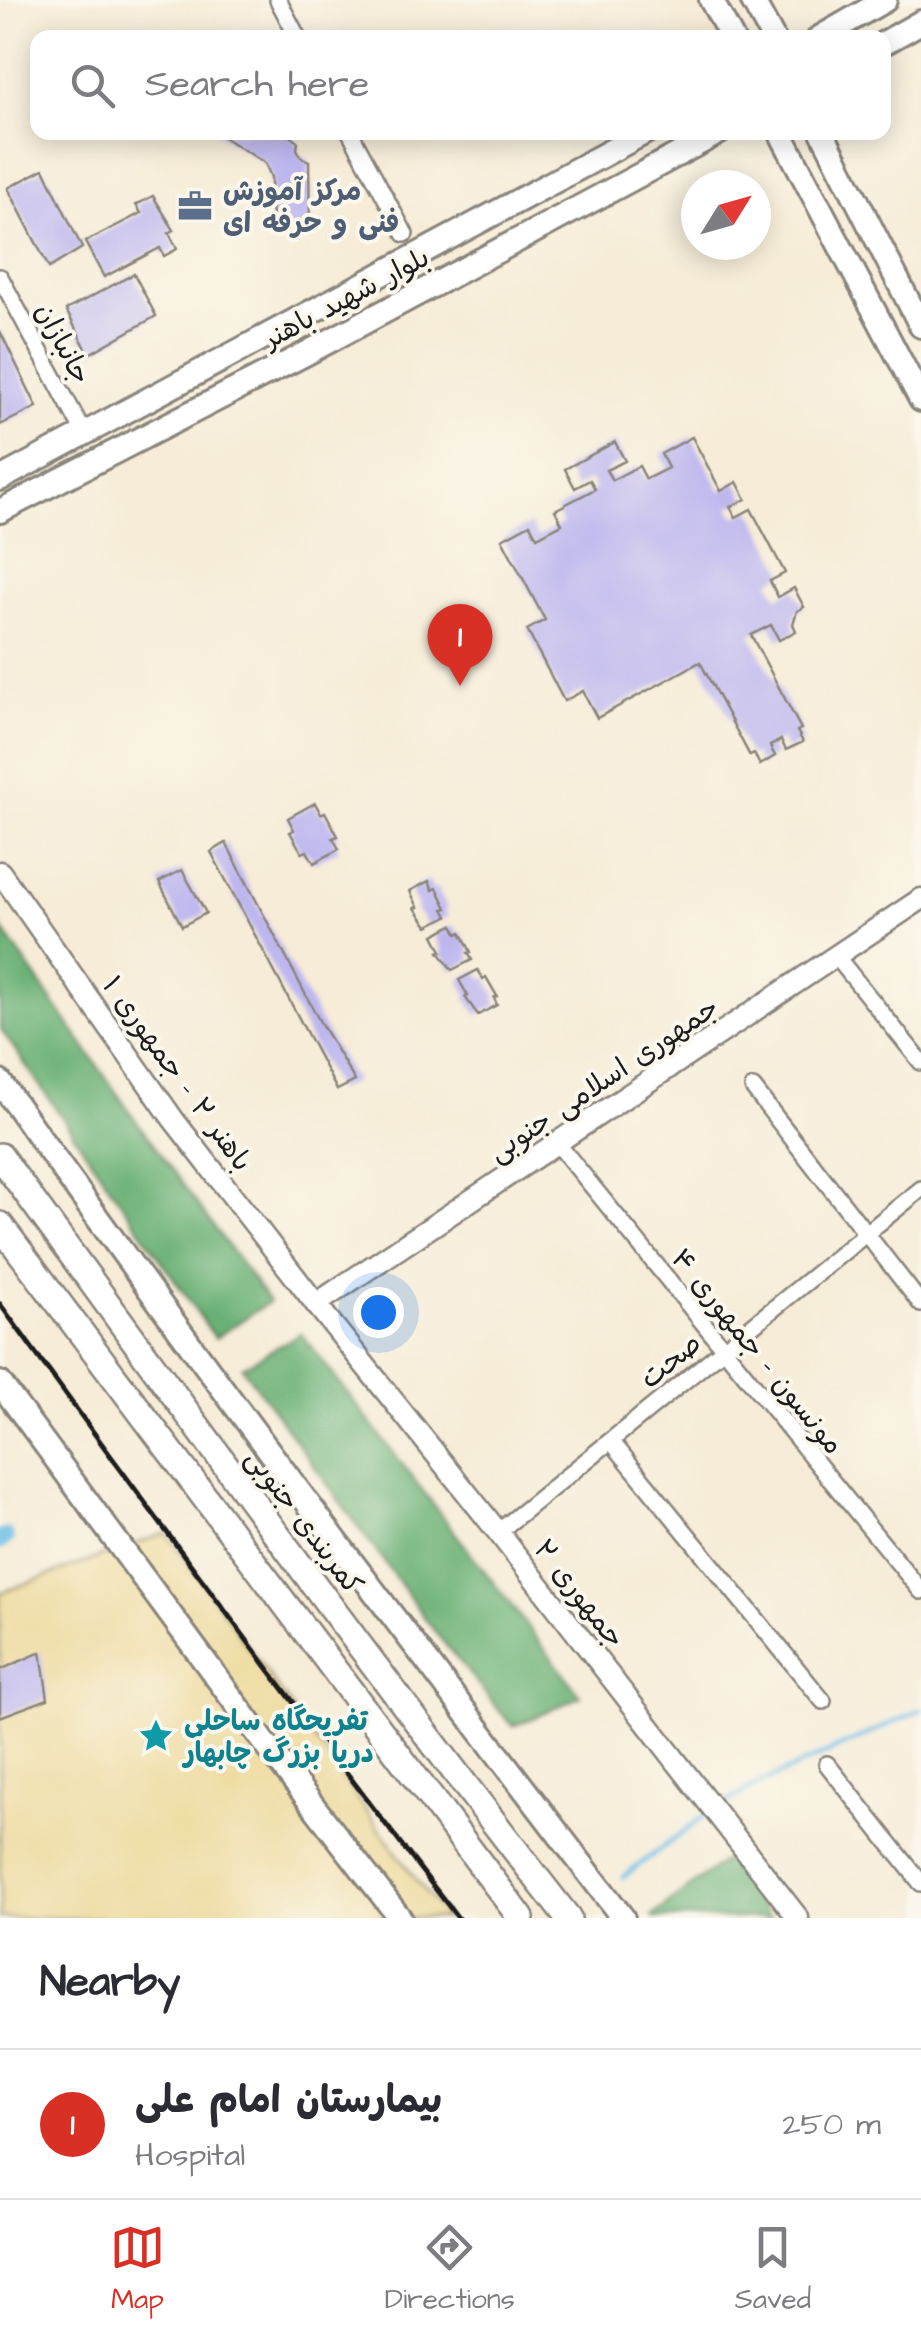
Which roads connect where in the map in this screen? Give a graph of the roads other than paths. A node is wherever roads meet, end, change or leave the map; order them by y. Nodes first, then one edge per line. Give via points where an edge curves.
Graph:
1 (278, 0) edge
2 (711, 0) edge
3 (752, 0) edge
4 (885, 0) edge
5 (921, 22) edge
6 (294, 30) edge
7 (728, 30) edge
8 (769, 30) edge
9 (833, 30) edge
10 (891, 39) edge
11 (354, 140) edge
12 (631, 140) edge
13 (705, 140) edge
14 (784, 140) edge
15 (826, 140) edge
16 (405, 234) dead end
17 (0, 277) edge
18 (921, 326) edge
19 (921, 400) edge
20 (84, 433) junction
21 (0, 479) edge
22 (0, 511) edge
23 (0, 872) edge
24 (921, 899) edge
25 (836, 956) junction
26 (921, 1062) edge
27 (0, 1082) edge
28 (753, 1088) dead end
29 (557, 1142) junction
30 (0, 1156) edge
31 (921, 1190) edge
32 (0, 1225) edge
33 (866, 1234) junction
34 (316, 1304) junction
35 (921, 1304) edge
36 (724, 1349) junction
37 (0, 1383) edge
38 (610, 1441) junction
39 (498, 1532) junction
40 (921, 1591) edge
41 (822, 1701) dead end
42 (827, 1764) dead end
43 (921, 1883) edge
44 (516, 1910) edge
45 (400, 1918) edge
46 (568, 1918) edge
47 (623, 1918) edge
48 (798, 1918) edge

1 - 6 street
2 - 7 main road
3 - 8 main road
4 - 9 main road
5 - 10 main road
11 - 16 street
12 - 20 main road, بلوار شهید باهنر
13 - 22 main road, بلوار شهید باهنر
14 - 19 main road
15 - 18 main road
17 - 20 street, جانبازان
20 - 21 main road, بلوار شهید باهنر
23 - 34 street, باهنر ۲ - جمهوری ۱ via 173,1118
24 - 25 street, جمهوری اسلامی جنوبی
25 - 26 street
25 - 29 street, جمهوری اسلامی جنوبی
27 - 47 main road via 269,1453
28 - 33 street
29 - 34 street, جمهوری اسلامی جنوبی
29 - 36 street, مونسون - جمهوری ۴
30 - 46 highway, کمربندی جنوبی
31 - 33 street, صحت
32 - 44 highway
33 - 35 street
33 - 36 street, صحت
34 - 39 street, جمهوری ۲
36 - 38 street, صحت
36 - 40 street, مونسون - جمهوری ۴
37 - 45 main road
38 - 39 street, صحت
38 - 41 street
39 - 48 street, جمهوری ۲
42 - 43 street

